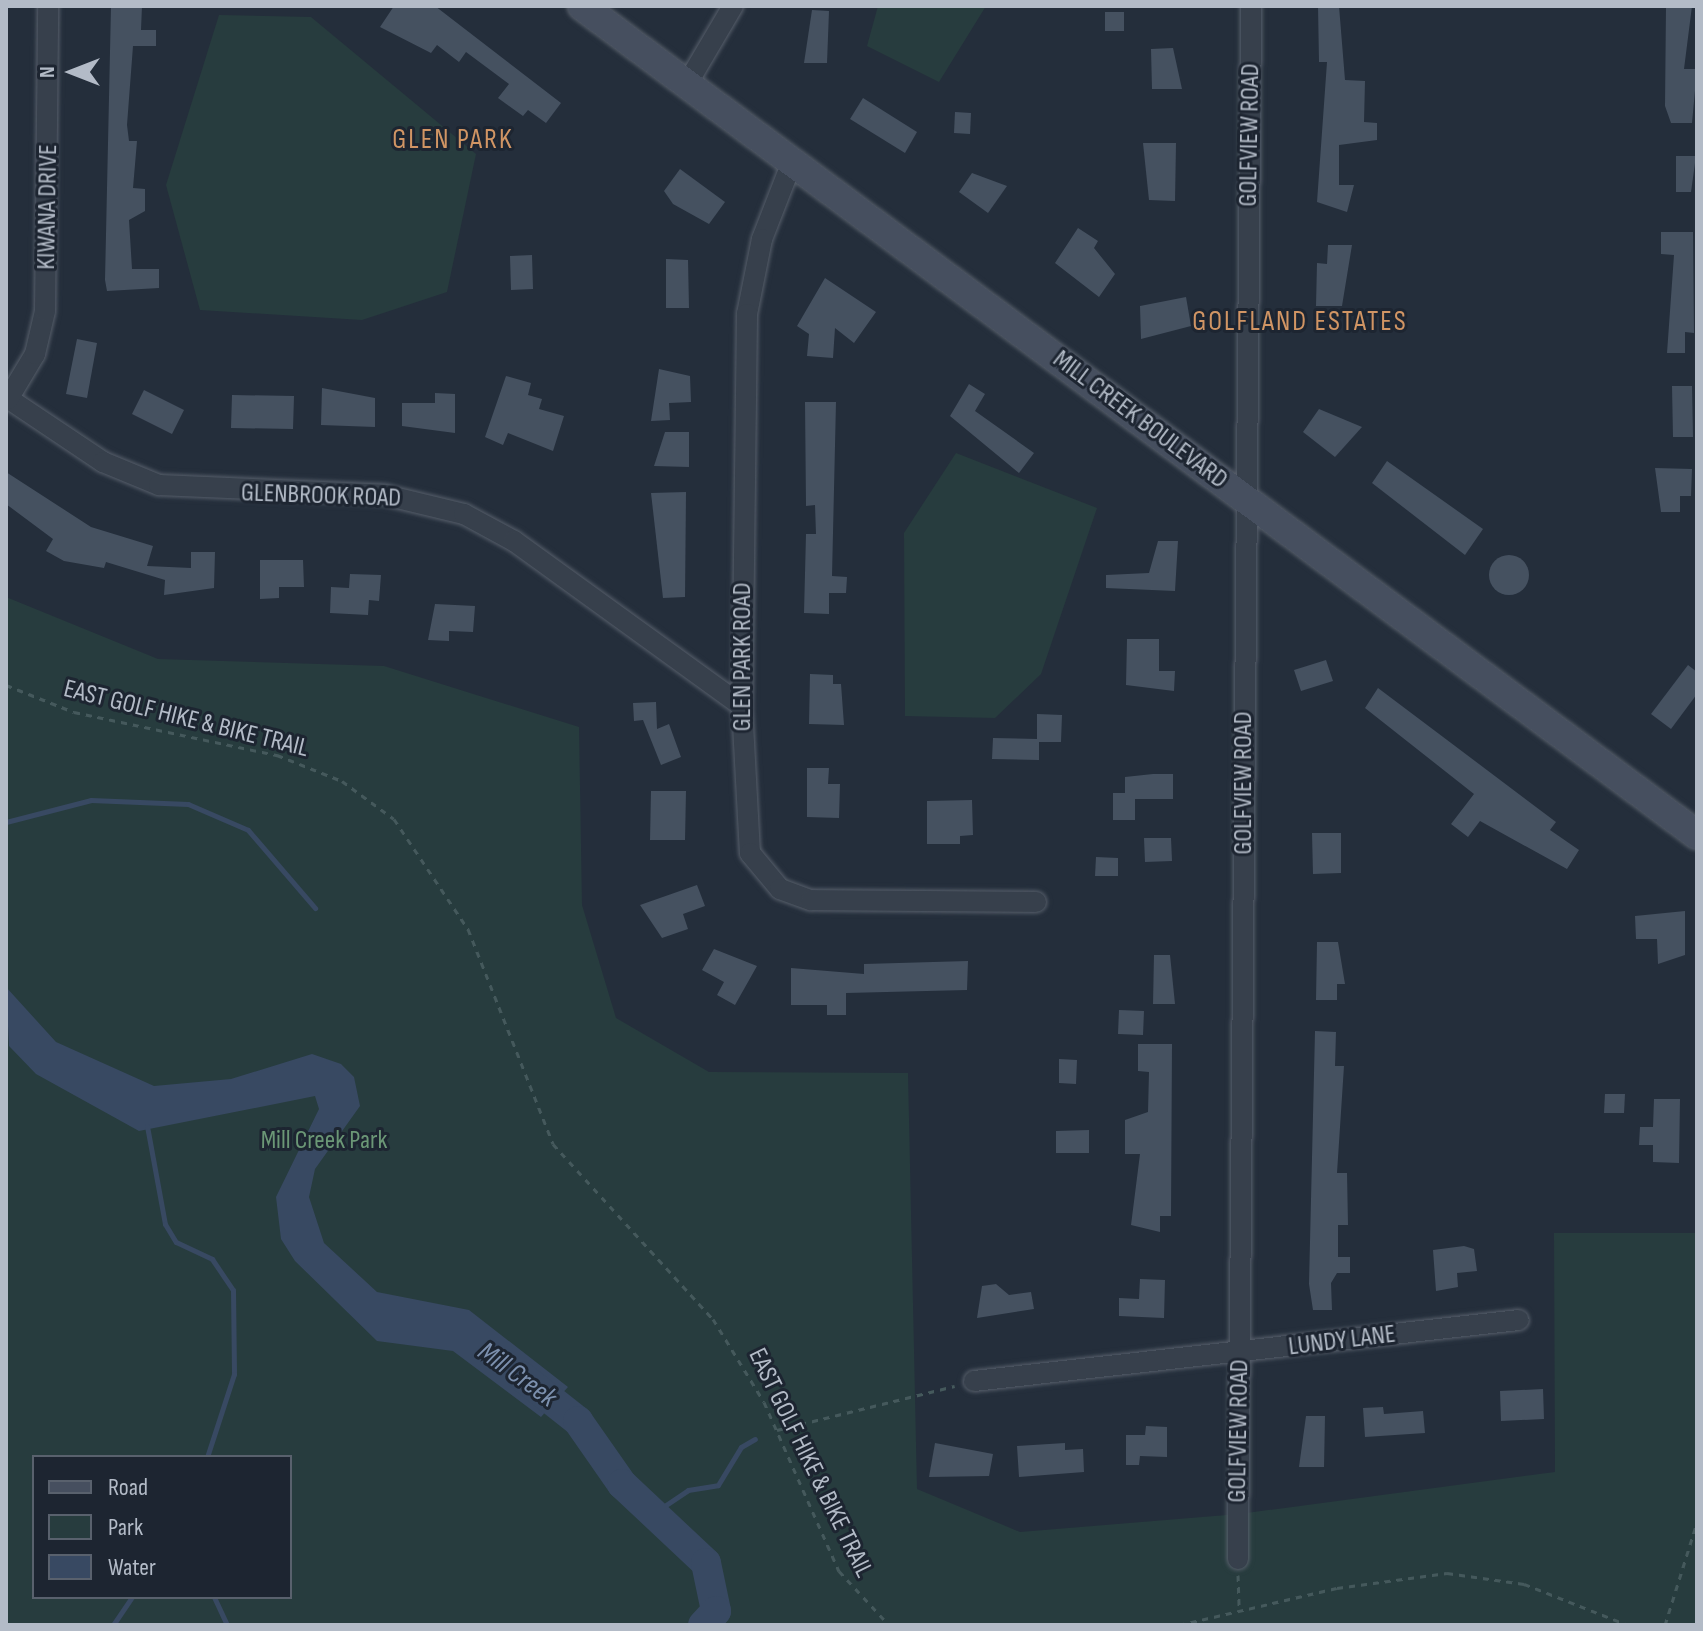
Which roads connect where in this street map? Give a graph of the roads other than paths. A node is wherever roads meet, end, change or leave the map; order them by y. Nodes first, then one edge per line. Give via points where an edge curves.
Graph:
1 (48, 6) edge
2 (582, 6) edge
3 (733, 6) edge
4 (1251, 6) edge
5 (687, 84) junction
6 (792, 162) junction
7 (7, 398) edge
8 (1245, 498) junction
9 (742, 706) junction
10 (1697, 835) edge
11 (1036, 902) dead end
12 (1519, 1320) dead end
13 (1240, 1353) junction
14 (974, 1381) road end
15 (1238, 1559) road end

1 - 7 street, KIWANA DRIVE via 45,311 35,354
2 - 5 street, MILL CREEK BOULEVARD
3 - 5 street
4 - 8 street, GOLFVIEW ROAD
5 - 6 street, MILL CREEK BOULEVARD
6 - 8 street, MILL CREEK BOULEVARD
6 - 9 street, GLEN PARK ROAD via 762,239 747,314
7 - 9 street, GLENBROOK ROAD via 103,462 159,485 385,495 464,514 514,541
8 - 10 street, MILL CREEK BOULEVARD
8 - 13 street, GOLFVIEW ROAD
9 - 11 street, GLEN PARK ROAD via 746,842 780,889 811,900
12 - 13 street, LUNDY LANE
13 - 14 street, LUNDY LANE
13 - 15 street, GOLFVIEW ROAD

